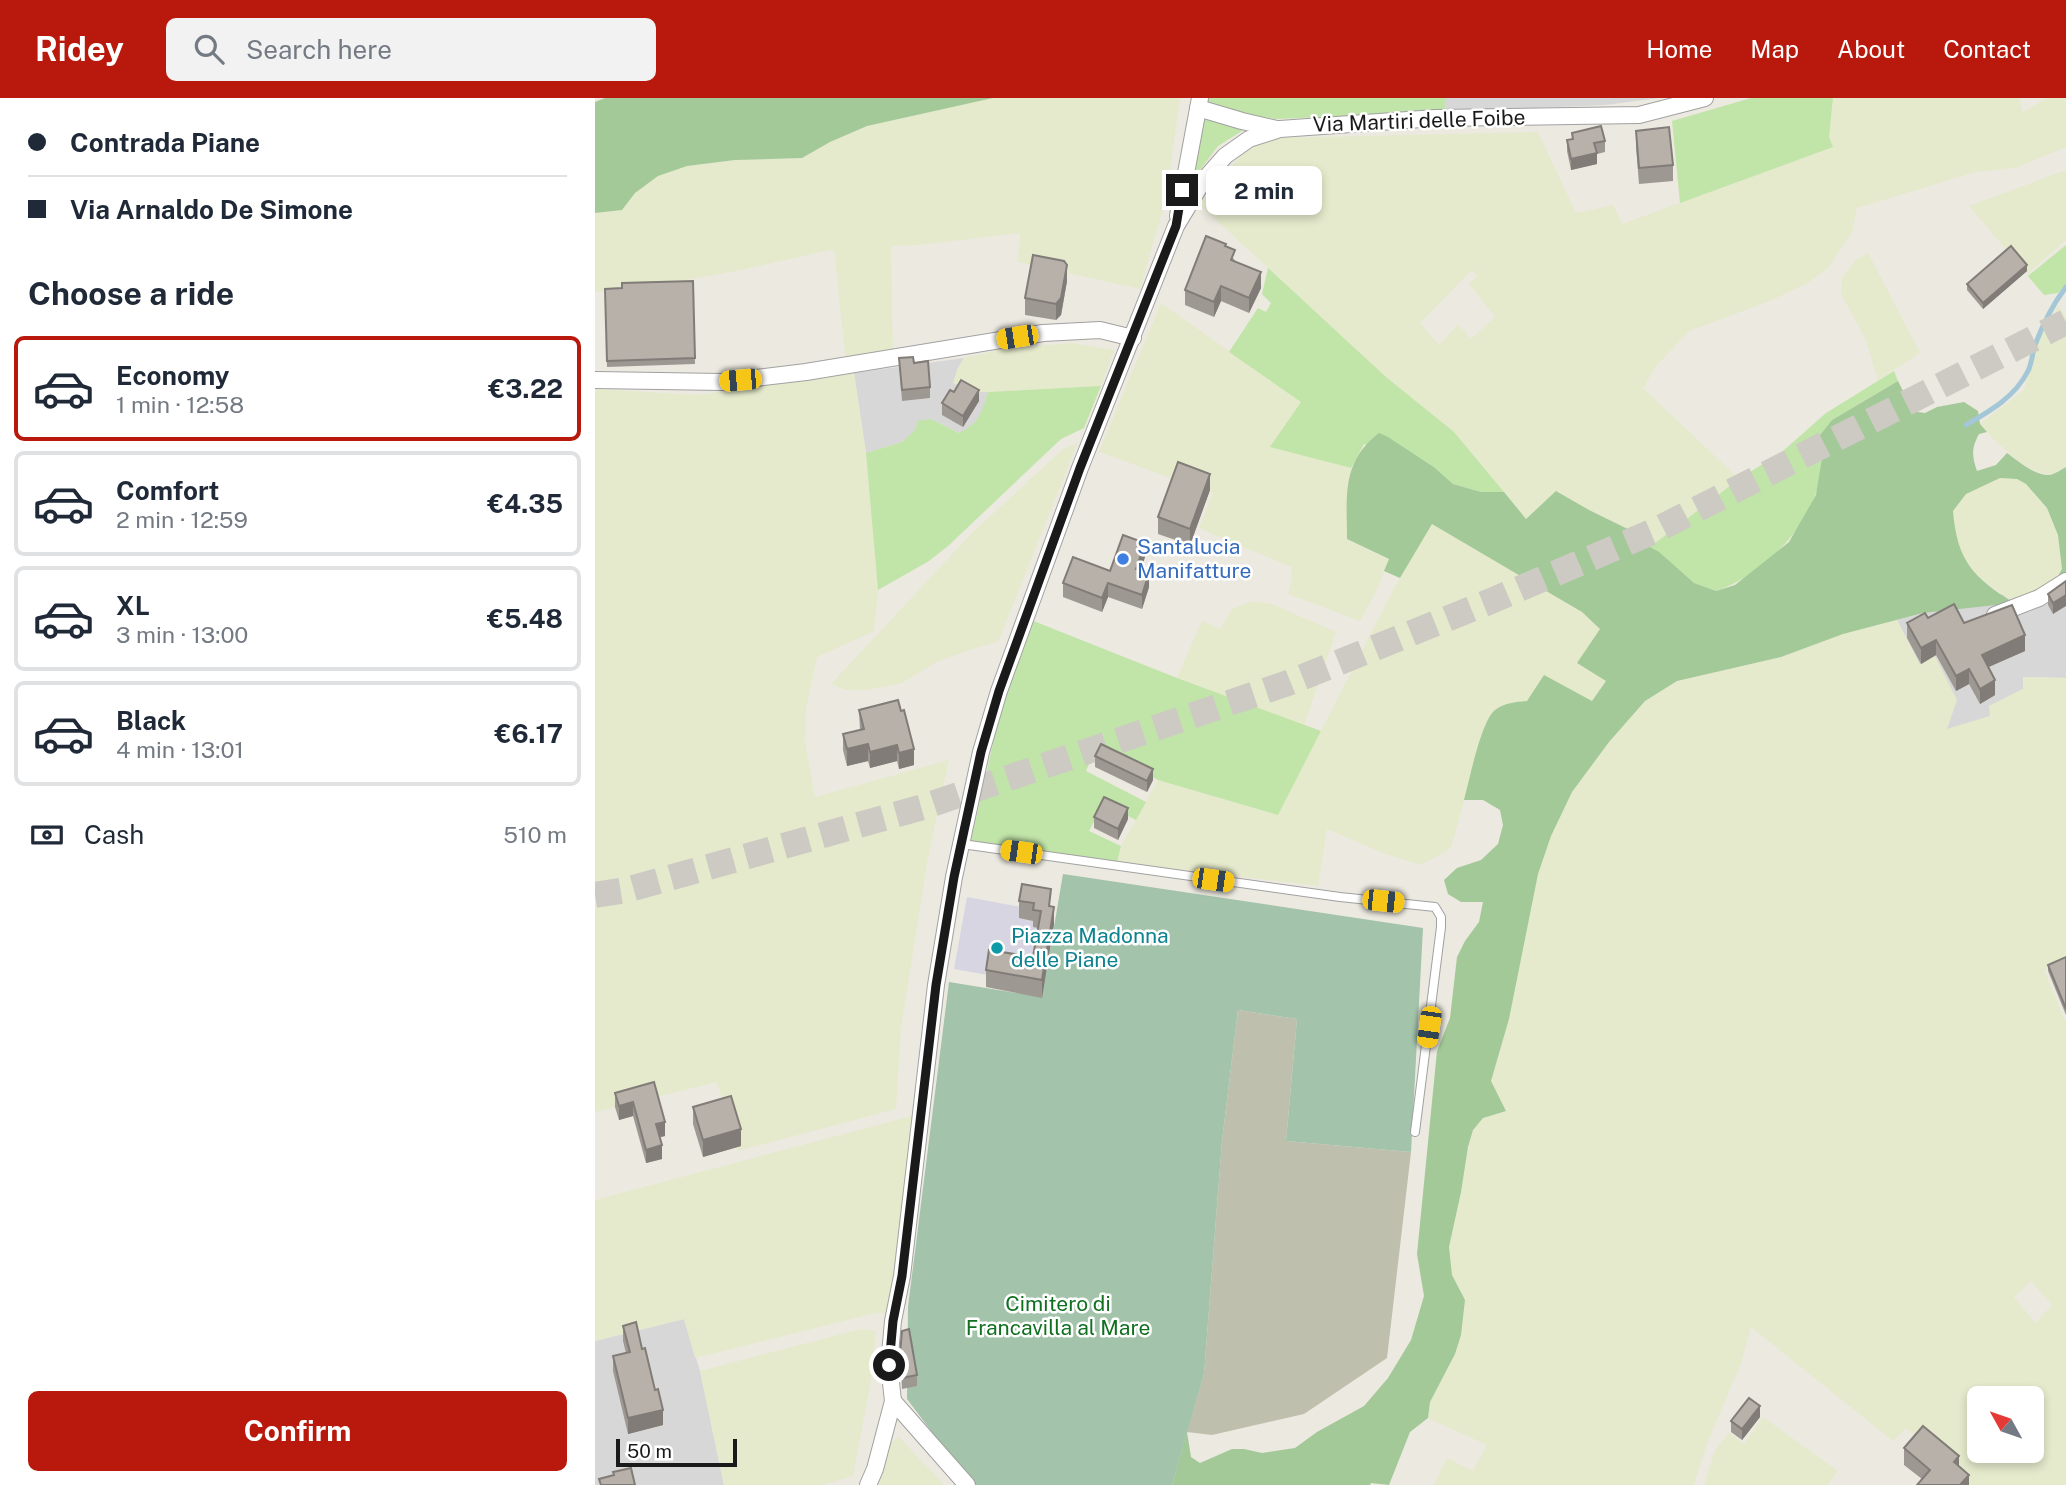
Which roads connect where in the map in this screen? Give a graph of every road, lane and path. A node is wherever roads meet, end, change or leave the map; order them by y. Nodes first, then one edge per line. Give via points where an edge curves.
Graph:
1 (1705, 98) edge
2 (1199, 103) edge
3 (1280, 129) junction
4 (1176, 226) junction
5 (1133, 338) junction
6 (595, 380) edge
7 (2066, 581) edge
8 (1977, 622) edge
9 (962, 844) junction
10 (1415, 1132) dead end
11 (893, 1401) junction
12 (868, 1485) edge
13 (967, 1485) edge

1 - 3 street, Via Martiri delle Foibe via 1639,115 1436,118
2 - 3 street via 1242,121
2 - 4 street
3 - 4 street, Via Martiri delle Foibe via 1249,139 1225,156 1203,181
4 - 5 street
5 - 6 street via 1100,330 1043,333 723,382
5 - 9 street via 999,691
7 - 8 street via 2039,598
9 - 10 lane via 1435,906 1441,927
9 - 11 street via 936,985 893,1321 889,1365
11 - 12 street
11 - 13 street

